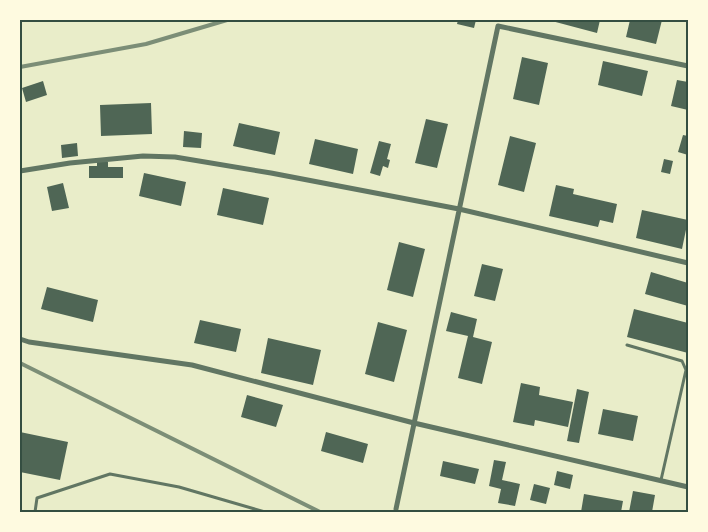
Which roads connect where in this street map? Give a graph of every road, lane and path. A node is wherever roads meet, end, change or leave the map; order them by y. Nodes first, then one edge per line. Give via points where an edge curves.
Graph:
1 (688, 66) edge
2 (20, 171) edge
3 (459, 209) junction
4 (688, 263) edge
5 (20, 339) edge
6 (627, 345) dead end
7 (687, 371) edge
8 (414, 423) junction
9 (661, 481) junction
10 (688, 487) edge
11 (396, 508) dead end
12 (34, 512) edge
13 (265, 512) edge

1 - 3 street via 498,26
2 - 3 street via 142,156 174,157
3 - 4 street
3 - 8 street
5 - 8 street via 192,365
6 - 7 lane via 682,361
7 - 9 lane
8 - 9 street
8 - 11 street
9 - 10 street
12 - 13 lane via 37,498 110,474 179,487

